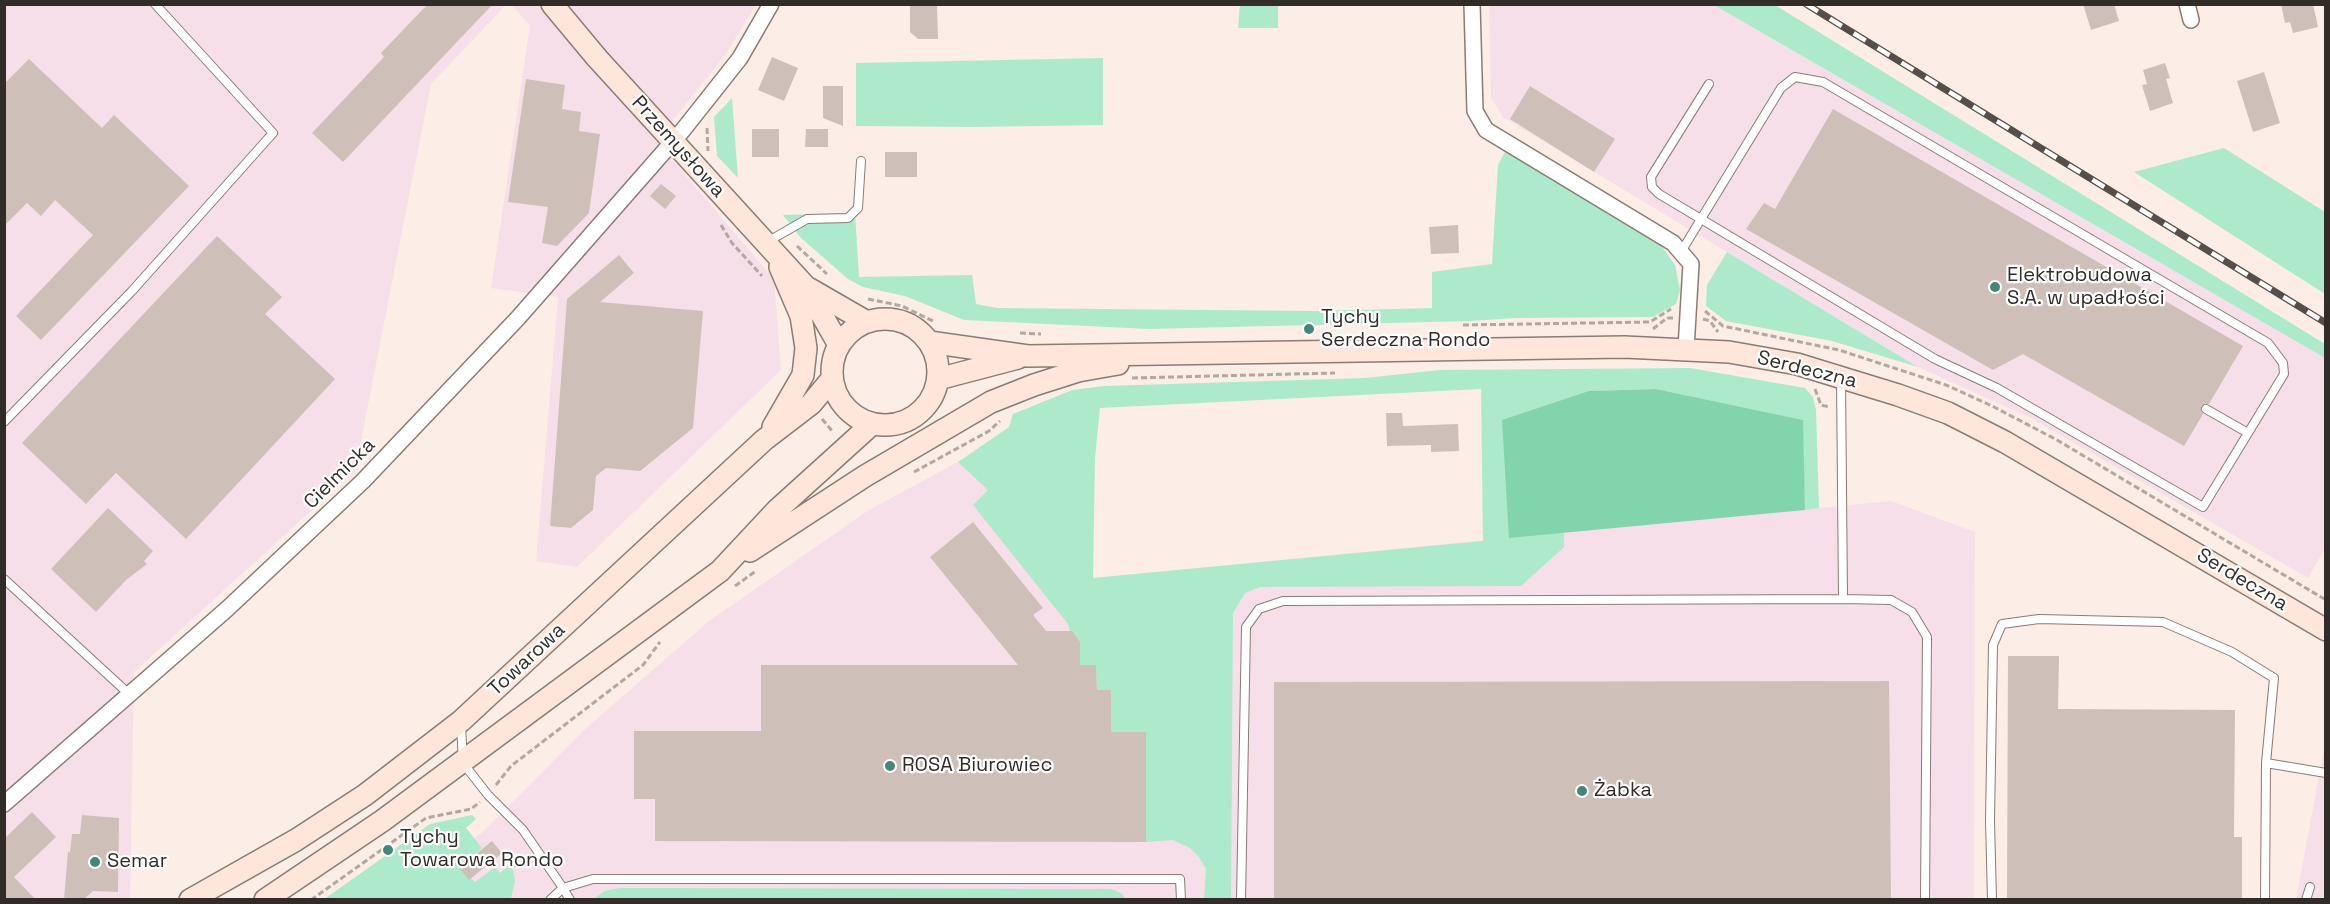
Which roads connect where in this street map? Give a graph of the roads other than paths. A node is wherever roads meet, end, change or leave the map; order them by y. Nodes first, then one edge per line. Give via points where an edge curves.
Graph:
1 (155, 4) edge
2 (552, 4) edge
3 (771, 4) edge
4 (1472, 4) edge
5 (2187, 4) edge
6 (2191, 20) dead end
7 (1709, 84) dead end
8 (673, 140) junction
9 (861, 160) dead end
10 (1701, 219) junction
11 (775, 243) junction
12 (1681, 252) junction
13 (806, 287) junction
14 (867, 322) junction
15 (929, 342) junction
16 (838, 345) junction
17 (1686, 349) junction
18 (1179, 353) junction
19 (1028, 356) junction
20 (1841, 377) junction
21 (938, 379) junction
22 (831, 380) junction
23 (2206, 409) dead end
24 (4, 422) edge
25 (872, 424) junction
26 (2248, 433) junction
27 (764, 440) junction
28 (720, 571) junction
29 (4, 579) edge
30 (1844, 599) junction
31 (2325, 630) edge
32 (129, 694) junction
33 (460, 721) junction
34 (463, 763) junction
35 (2265, 763) junction
36 (2325, 773) edge
37 (4, 804) edge
38 (2310, 887) dead end
39 (563, 888) junction
40 (190, 900) edge
41 (265, 900) edge
42 (549, 900) edge
43 (570, 900) edge
44 (1181, 900) edge
45 (1241, 900) edge
46 (1925, 900) edge
47 (1992, 900) edge
48 (2265, 900) edge
49 (2306, 900) edge

1 - 24 lane via 273,133 132,291
2 - 8 street, Przemysłowa
3 - 8 street, Cielmicka via 740,58
4 - 12 street via 1474,111 1486,130 1673,243
5 - 6 street
7 - 10 lane via 1651,177 1652,187 1659,194
8 - 11 street, Przemysłowa
8 - 32 street, Cielmicka via 518,318 363,481 312,532
9 - 11 lane via 858,208 848,218 807,219
10 - 12 lane
10 - 26 lane via 1935,359 1997,388 2203,507
10 - 26 lane via 1781,88 1795,77 1823,82 2268,343 2283,363 2284,374
11 - 13 street, Przemysłowa
11 - 27 street via 801,316 806,348 803,375
12 - 17 street via 1691,264
13 - 14 street, Przemysłowa
13 - 16 street, Przemysłowa
14 - 15 street via 881,319 908,324
14 - 16 street
15 - 19 street
15 - 21 street via 938,366
16 - 22 street
17 - 18 street, Serdeczna
17 - 20 street, Serdeczna via 1797,364
18 - 19 street
18 - 28 street via 1078,371 991,402 865,476
19 - 21 street
20 - 30 lane
20 - 31 street, Serdeczna via 1948,413 2005,442
21 - 25 street via 930,400 915,417 887,426
22 - 25 street via 845,408
22 - 27 street, Towarowa via 811,404
23 - 26 lane
25 - 28 street, Towarowa via 777,510
27 - 33 street, Towarowa
28 - 34 street, Towarowa
29 - 32 lane
30 - 45 lane via 1283,601 1259,609 1246,627
30 - 46 lane via 1891,600 1912,612 1927,637
32 - 37 street, Cielmicka
33 - 34 lane
33 - 40 street, Towarowa via 365,795 296,840
34 - 39 lane via 523,830
34 - 41 street, Towarowa
35 - 36 lane
35 - 47 lane via 2274,678 2232,652 2163,622 2039,619 2002,624 1993,645
35 - 48 lane
38 - 49 lane
39 - 42 lane
39 - 43 lane
39 - 44 lane via 593,879 1180,879

